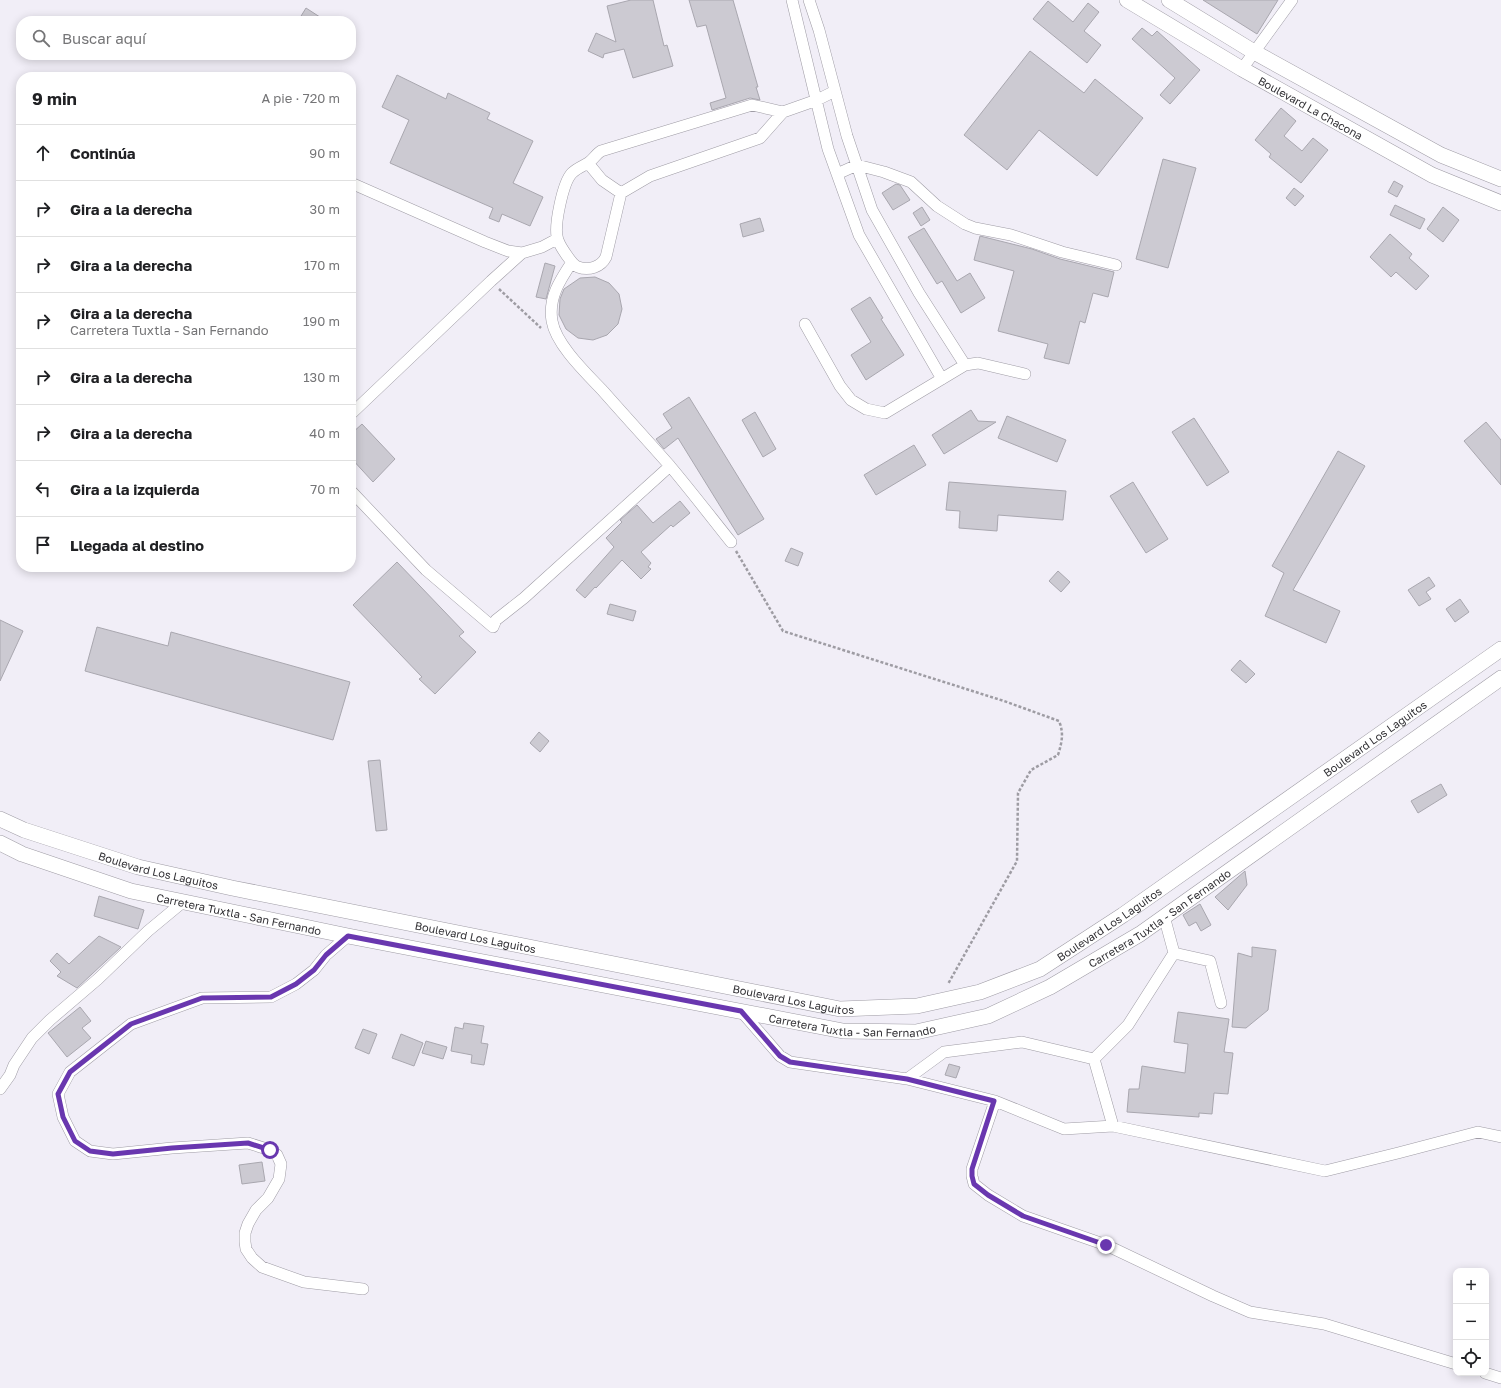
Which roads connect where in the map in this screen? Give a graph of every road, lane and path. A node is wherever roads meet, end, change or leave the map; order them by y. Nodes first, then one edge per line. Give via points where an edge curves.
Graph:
1 (792, 0) edge
2 (809, 0) edge
3 (1127, 0) edge
4 (1169, 0) edge
5 (1292, 0) edge
6 (1254, 52) junction
7 (1242, 69) junction
8 (835, 91) junction
9 (817, 100) junction
10 (783, 112) junction
11 (588, 163) junction
12 (857, 165) junction
13 (837, 174) junction
14 (1501, 179) edge
15 (356, 185) edge
16 (621, 193) junction
17 (1501, 203) edge
18 (557, 239) junction
19 (522, 253) junction
20 (572, 262) junction
21 (1116, 265) dead end
22 (491, 281) junction
23 (806, 324) dead end
24 (546, 333) dead end
25 (965, 365) junction
26 (1025, 374) dead end
27 (942, 379) junction
28 (356, 409) edge
29 (670, 466) junction
30 (356, 496) edge
31 (731, 542) joint
32 (1501, 648) edge
33 (1501, 678) edge
34 (0, 819) edge
35 (0, 843) edge
36 (262, 894) junction
37 (183, 902) junction
38 (257, 916) junction
39 (1164, 916) junction
40 (348, 936) junction
41 (1174, 953) junction
42 (938, 1002) junction
43 (1221, 1003) dead end
44 (741, 1011) junction
45 (1094, 1059) junction
46 (907, 1079) junction
47 (0, 1088) edge
48 (994, 1101) junction
49 (1113, 1126) junction
50 (1501, 1137) edge
51 (363, 1289) dead end
52 (1453, 1363) edge
53 (1489, 1374) edge
54 (1501, 1378) edge

1 - 9 street
2 - 8 street
3 - 7 main road, Boulevard La Chacona
4 - 6 main road, Boulevard La Chacona
5 - 6 street
6 - 7 street
6 - 14 main road, Boulevard La Chacona via 1442,155
7 - 17 main road, Boulevard La Chacona via 1432,175
8 - 9 street
8 - 12 street
9 - 10 street
9 - 13 street via 828,149
10 - 11 street via 752,105 602,151
10 - 16 street via 760,138 650,176
11 - 16 street via 602,180
11 - 18 street via 571,173 557,221
12 - 13 street
12 - 21 street via 911,182 936,206 975,228 1010,235 1062,252
12 - 25 street via 872,210 919,293
13 - 27 street via 859,236
15 - 19 street via 485,242 508,251
16 - 20 street via 604,262 594,268 578,267
18 - 19 street
18 - 20 street
19 - 22 street
20 - 29 street via 559,281 554,294 551,308 556,333 574,358
22 - 24 path
22 - 28 street
23 - 27 street via 840,386 851,400 866,409 885,413
25 - 26 street via 978,363
25 - 27 street
29 - 30 street via 524,598 496,620 493,627 426,570
29 - 31 street
31 - 42 path via 783,631 1059,721 1063,740 1058,754 1031,770 1018,793 1017,861
32 - 42 main road, Boulevard Los Laguitos via 1123,915 1040,969 980,992
33 - 39 main road, Carretera Tuxtla - San Fernando
34 - 36 main road, Boulevard Los Laguitos via 24,830 138,868
35 - 37 main road, Carretera Tuxtla - San Fernando via 22,854 131,891
36 - 38 main road
36 - 42 main road, Boulevard Los Laguitos via 840,1009 917,1006
37 - 38 main road, Carretera Tuxtla - San Fernando
37 - 47 street via 32,1038
38 - 40 main road, Carretera Tuxtla - San Fernando
39 - 41 street
39 - 44 main road, Carretera Tuxtla - San Fernando via 1140,934 1050,987 988,1016 916,1032 843,1031
40 - 44 main road, Carretera Tuxtla - San Fernando
40 - 51 street via 326,955 314,970 296,984 271,997 202,998 131,1024 70,1072 58,1094 63,1117 75,1141 90,1151 113,1154 248,1143 270,1150 277,1155 281,1164 279,1179 248,1224 245,1242 252,1258 262,1267 304,1282
41 - 43 street via 1210,961
41 - 45 street via 1128,1025
44 - 46 street via 780,1056 790,1062
45 - 46 street via 1022,1042 944,1052
45 - 49 street
46 - 48 street
48 - 49 street via 1064,1129
48 - 52 street via 972,1169 974,1184 1023,1216 1106,1245 1250,1312 1324,1324
49 - 50 street via 1325,1171 1478,1132
53 - 54 street

